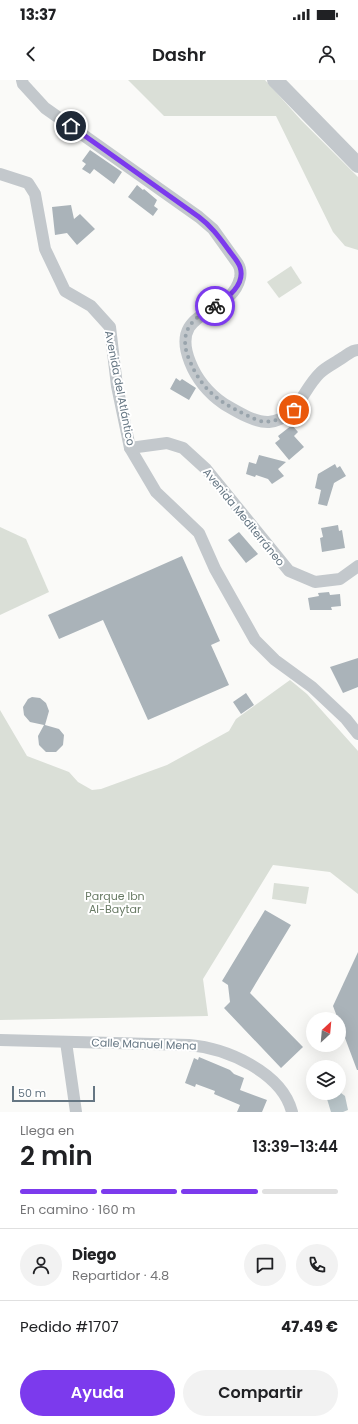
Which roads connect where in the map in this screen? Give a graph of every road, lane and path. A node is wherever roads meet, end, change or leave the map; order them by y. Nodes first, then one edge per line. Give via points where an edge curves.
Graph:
1 (22, 80) edge
2 (275, 80) edge
3 (358, 165) edge
4 (0, 174) edge
5 (358, 350) edge
6 (130, 448) junction
7 (358, 566) edge
8 (358, 734) edge
9 (0, 1040) edge
10 (66, 1042) junction
11 (76, 1112) edge
12 (292, 1112) edge

1 - 5 street via 46,108 206,223 238,264 241,271 237,288 191,323 186,335 185,349 192,368 212,395 231,408 257,420 273,421 294,410 319,374
2 - 3 street
4 - 6 street, Avenida del Atlántico via 28,183 36,194 45,249 65,291 91,306 110,327 117,386
6 - 7 street, Avenida Mediterráneo via 167,443 183,448 206,469 289,571 315,582 340,579
6 - 8 street, Avenida del Atlántico via 156,492 199,532 215,569 255,640 275,660 312,687
9 - 10 street, Calle Manuel Mena
10 - 11 street
10 - 12 street, Calle Manuel Mena via 189,1045 209,1048 263,1072 280,1088

